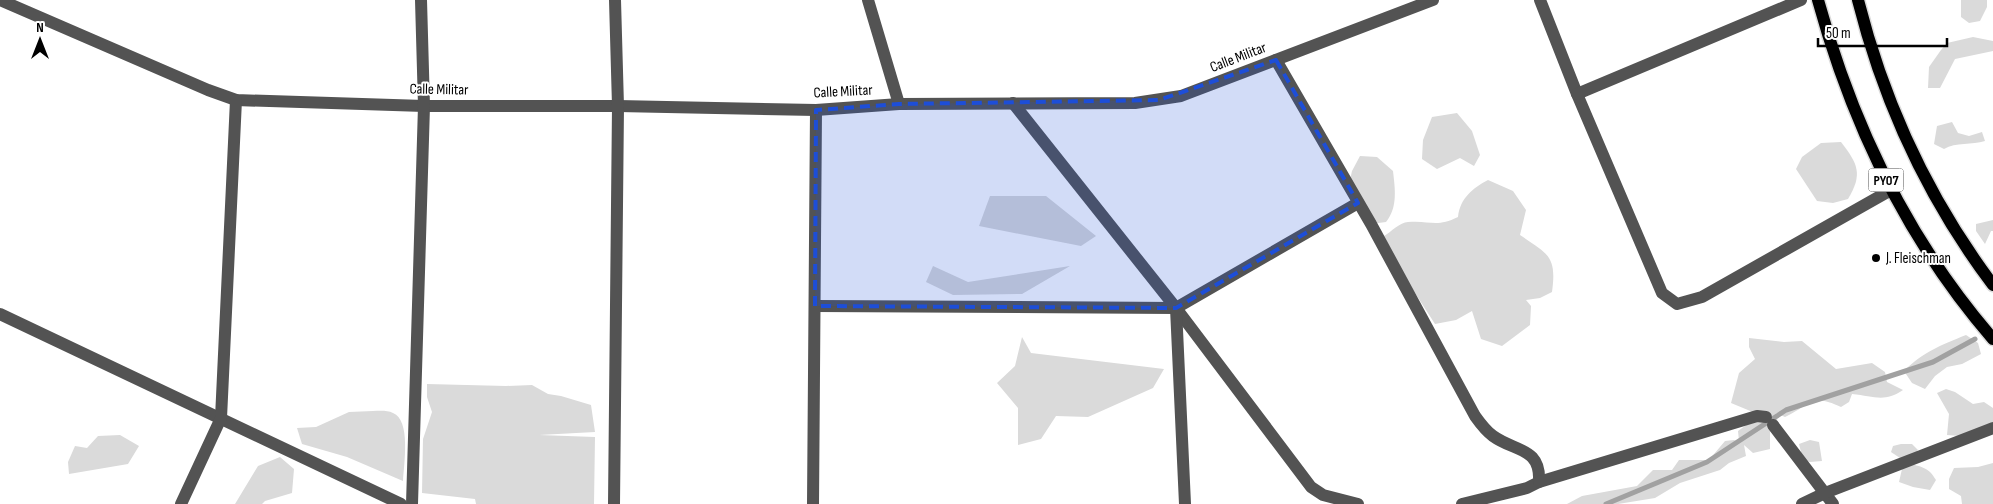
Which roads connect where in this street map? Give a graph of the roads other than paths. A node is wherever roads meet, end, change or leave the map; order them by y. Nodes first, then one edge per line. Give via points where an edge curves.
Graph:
1 (0, 0) edge
2 (422, 0) edge
3 (615, 0) edge
4 (868, 0) edge
5 (1433, 0) edge
6 (1540, 0) edge
7 (1801, 0) edge
8 (1818, 0) edge
9 (1858, 0) edge
10 (1276, 60) junction
11 (1577, 94) junction
12 (236, 100) junction
13 (1013, 103) junction
14 (899, 104) junction
15 (424, 106) junction
16 (618, 106) junction
17 (816, 110) junction
18 (1891, 190) junction
19 (1358, 203) junction
20 (1993, 285) edge
21 (816, 306) junction
22 (1176, 308) junction
23 (0, 314) edge
24 (1993, 339) edge
25 (221, 418) junction
26 (1993, 428) edge
27 (1539, 482) junction
28 (1825, 493) junction
29 (181, 504) edge
30 (401, 504) edge
31 (412, 504) edge
32 (614, 504) edge
33 (813, 504) edge
34 (1185, 504) edge
35 (1358, 504) edge
36 (1462, 504) edge
37 (1802, 504) edge
38 (1834, 504) edge

1 - 12 street, Calle Militar
2 - 15 street
3 - 16 street
4 - 14 street
5 - 10 street, Calle Militar
6 - 11 street
7 - 11 street
8 - 18 main road, PY07 via 1849,96
9 - 20 main road, PY07 via 1902,132 1958,235
10 - 13 street, Calle Militar via 1181,96 1159,100 1135,103
10 - 19 street
11 - 18 street via 1662,293 1677,304 1702,297
12 - 15 street, Calle Militar
12 - 25 street
13 - 14 street, Calle Militar
13 - 22 street
14 - 17 street, Calle Militar
15 - 16 street, Calle Militar
15 - 31 street
16 - 17 street, Calle Militar
16 - 32 street
17 - 21 street
18 - 24 main road, PY07 via 1934,261
19 - 22 street
19 - 27 street via 1475,416 1494,437 1536,460 1540,469
21 - 22 street
21 - 33 street
22 - 34 street
22 - 35 street via 1311,487 1323,494
23 - 25 street
25 - 29 street
25 - 30 street
26 - 28 street
27 - 28 street via 1757,416 1770,421
27 - 36 street
28 - 37 street
28 - 38 street

